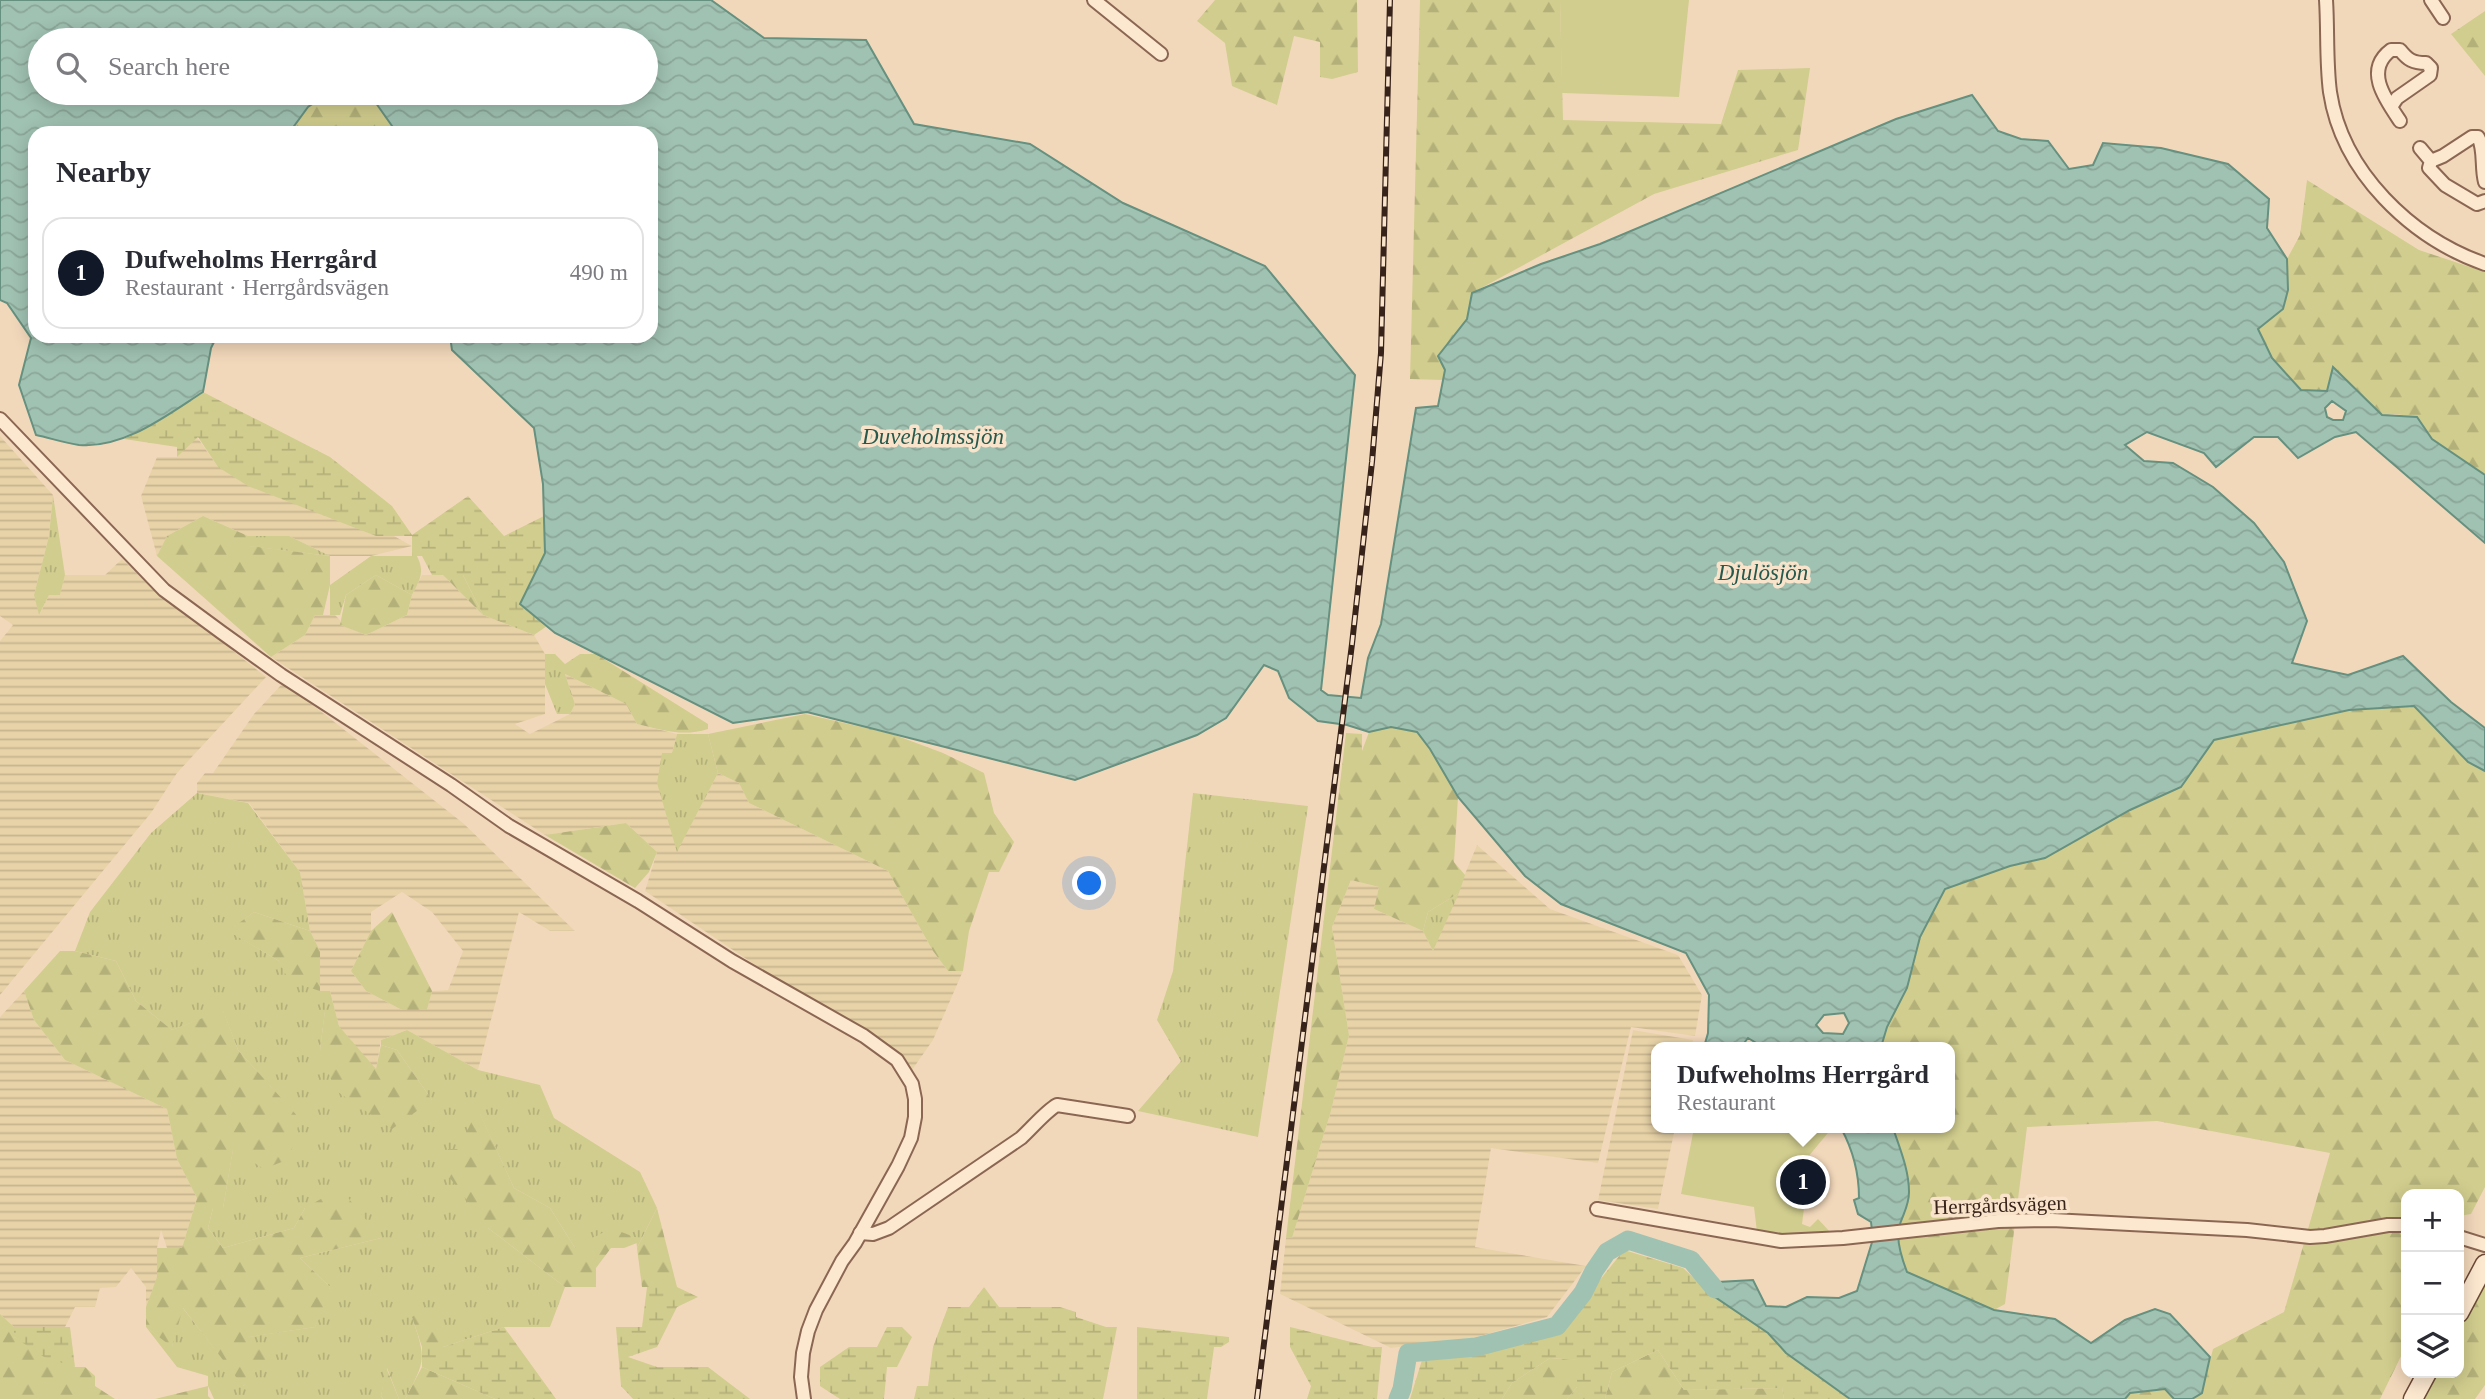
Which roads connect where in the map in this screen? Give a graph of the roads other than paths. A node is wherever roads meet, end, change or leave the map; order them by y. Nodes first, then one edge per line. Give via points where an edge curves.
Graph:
1 (1094, 0) edge
2 (2326, 0) edge
3 (2431, 0) edge
4 (2443, 18) dead end
5 (1161, 54) dead end
6 (2391, 107) junction
7 (2400, 121) dead end
8 (2420, 148) dead end
9 (2431, 161) junction
10 (2485, 182) edge
11 (2485, 201) edge
12 (2485, 264) edge
13 (0, 419) edge
14 (1128, 1116) dead end
15 (1597, 1209) dead end
16 (2401, 1225) edge
17 (860, 1234) junction
18 (2464, 1239) edge
19 (2485, 1245) edge
20 (2485, 1264) edge
21 (2464, 1303) edge
22 (2424, 1378) edge
23 (804, 1399) edge
24 (2413, 1399) edge

1 - 5 street
2 - 12 street via 2331,94 2340,127 2360,166 2373,186 2419,230 2447,249
3 - 4 street
6 - 6 street via 2377,72 2379,60 2391,50 2400,50 2408,60 2426,63 2430,75
6 - 7 street
8 - 9 street
9 - 10 street via 2472,136 2478,137 2483,145
9 - 11 street via 2429,168 2445,185 2477,204
13 - 17 street via 164,590 281,675 509,826 897,1060 915,1098 911,1138
14 - 17 street via 1057,1105 1021,1138 888,1227
15 - 16 street, Herrgårdsvägen via 1781,1241 2052,1220 2309,1237
17 - 23 street via 808,1331 801,1377
18 - 19 street
20 - 21 main road
22 - 24 main road

